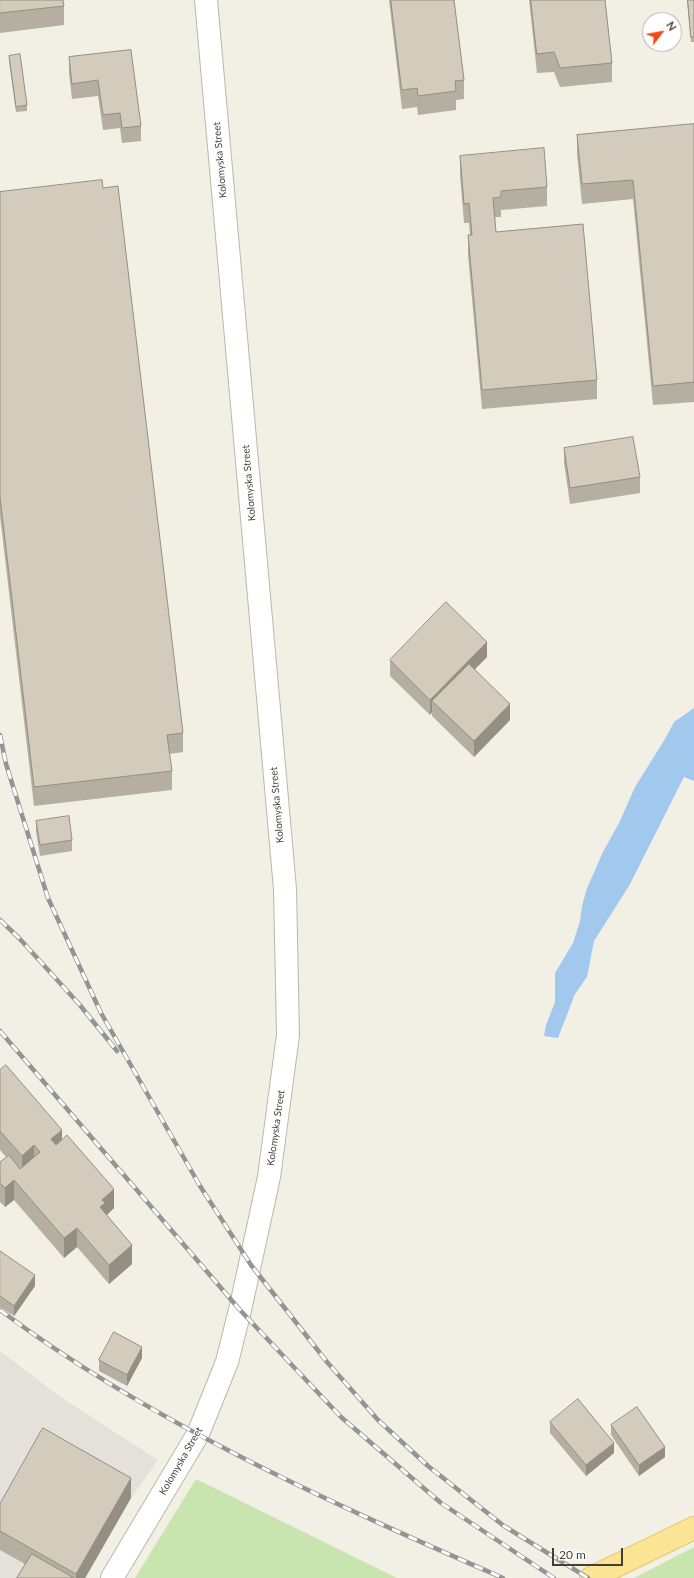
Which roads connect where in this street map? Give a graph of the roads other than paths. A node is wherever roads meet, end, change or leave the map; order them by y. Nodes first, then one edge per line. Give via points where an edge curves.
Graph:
1 (206, 0) edge
2 (694, 1528) edge
3 (112, 1578) edge
4 (591, 1578) edge

1 - 3 street, Kolomyska Street via 285,889 288,1035 269,1177 227,1362 198,1434
2 - 4 main road

